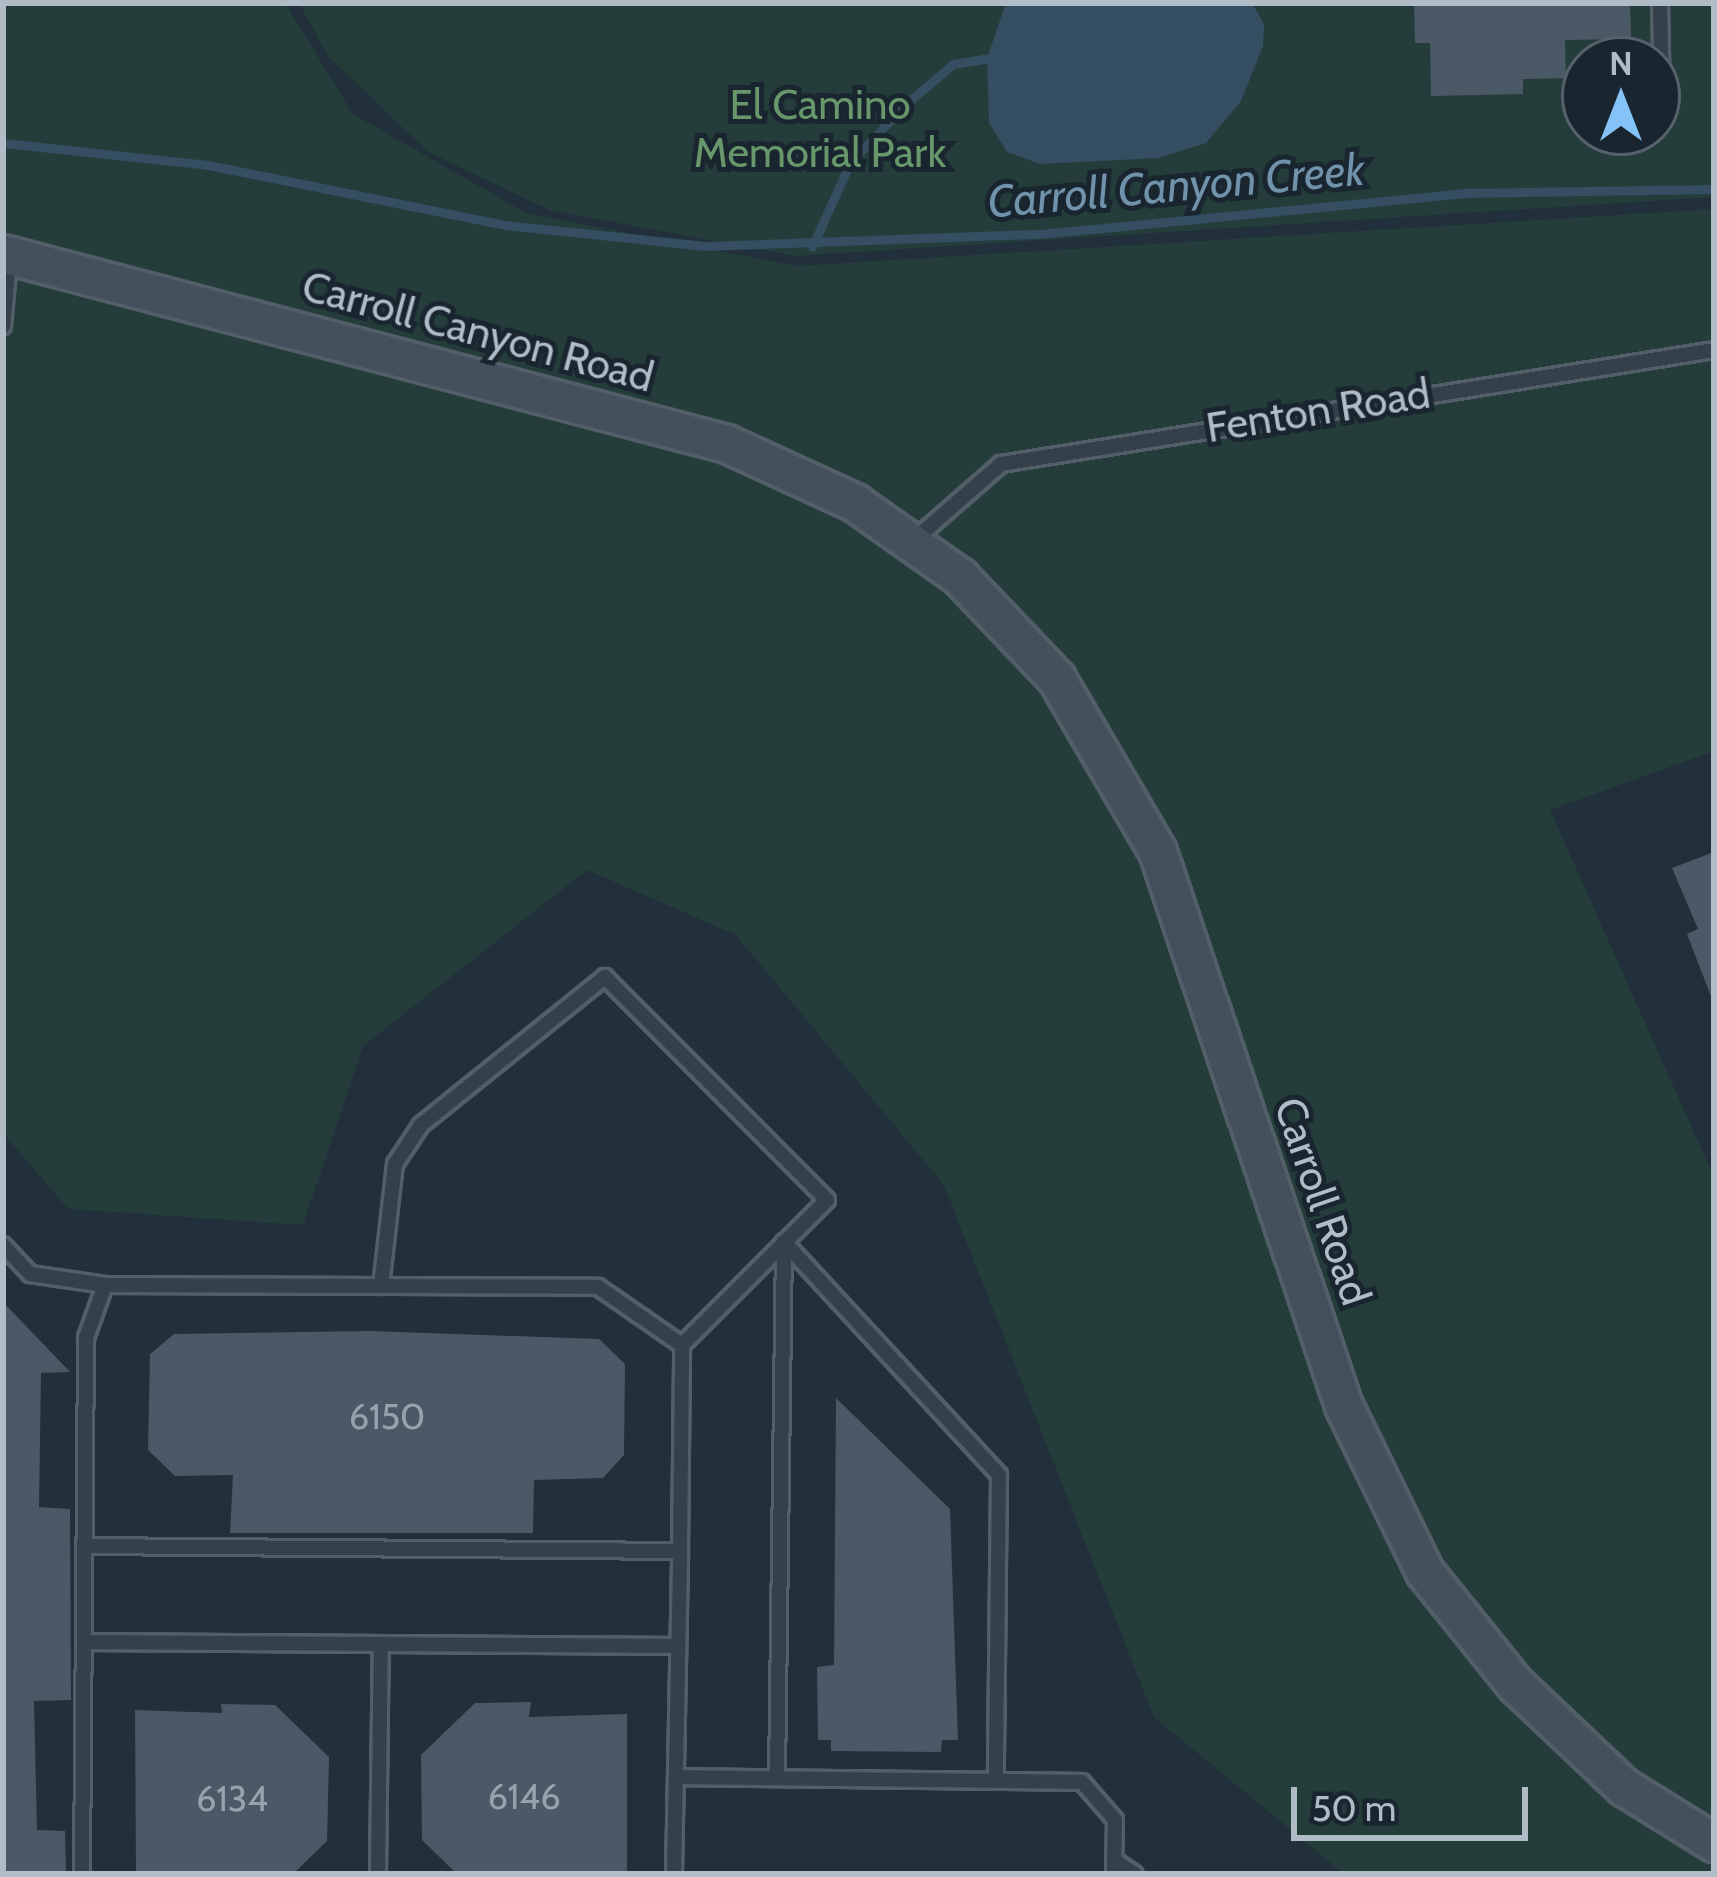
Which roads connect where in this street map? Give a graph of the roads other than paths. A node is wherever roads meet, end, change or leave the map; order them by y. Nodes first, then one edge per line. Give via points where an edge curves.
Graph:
1 (1660, 3) edge
2 (1661, 36) edge
3 (6, 255) edge
4 (3, 326) edge
5 (1714, 350) edge
6 (910, 543) junction
7 (784, 1242) junction
8 (3, 1245) edge
9 (105, 1285) junction
10 (381, 1286) junction
11 (682, 1346) junction
12 (85, 1546) junction
13 (680, 1551) junction
14 (84, 1642) junction
15 (381, 1644) junction
16 (678, 1646) junction
17 (676, 1777) junction
18 (777, 1778) junction
19 (996, 1781) junction
20 (1714, 1843) edge
21 (1114, 1867) edge
22 (82, 1874) edge
23 (378, 1874) edge
24 (674, 1874) edge
25 (1135, 1874) edge

1 - 2 lane
3 - 4 lane
3 - 6 main road, Carroll Canyon Road via 727,444 855,503
5 - 6 lane, Fenton Road via 1000,464
6 - 20 main road, Carroll Road via 960,577 1027,646 1126,787 1158,852 1344,1406 1425,1572 1516,1685 1624,1787
7 - 10 lane via 827,1200 605,977 421,1125 395,1164
7 - 11 lane
7 - 18 lane
7 - 19 lane via 999,1475
8 - 9 lane via 30,1274
9 - 10 lane
9 - 12 lane via 86,1338
10 - 11 lane via 598,1287
11 - 13 lane
12 - 13 lane
12 - 14 lane
13 - 16 lane
14 - 15 lane
14 - 22 lane
15 - 16 lane
15 - 23 lane
16 - 17 lane
17 - 18 lane
17 - 24 lane
18 - 19 lane
19 - 21 lane via 1082,1783 1115,1820
21 - 25 lane

